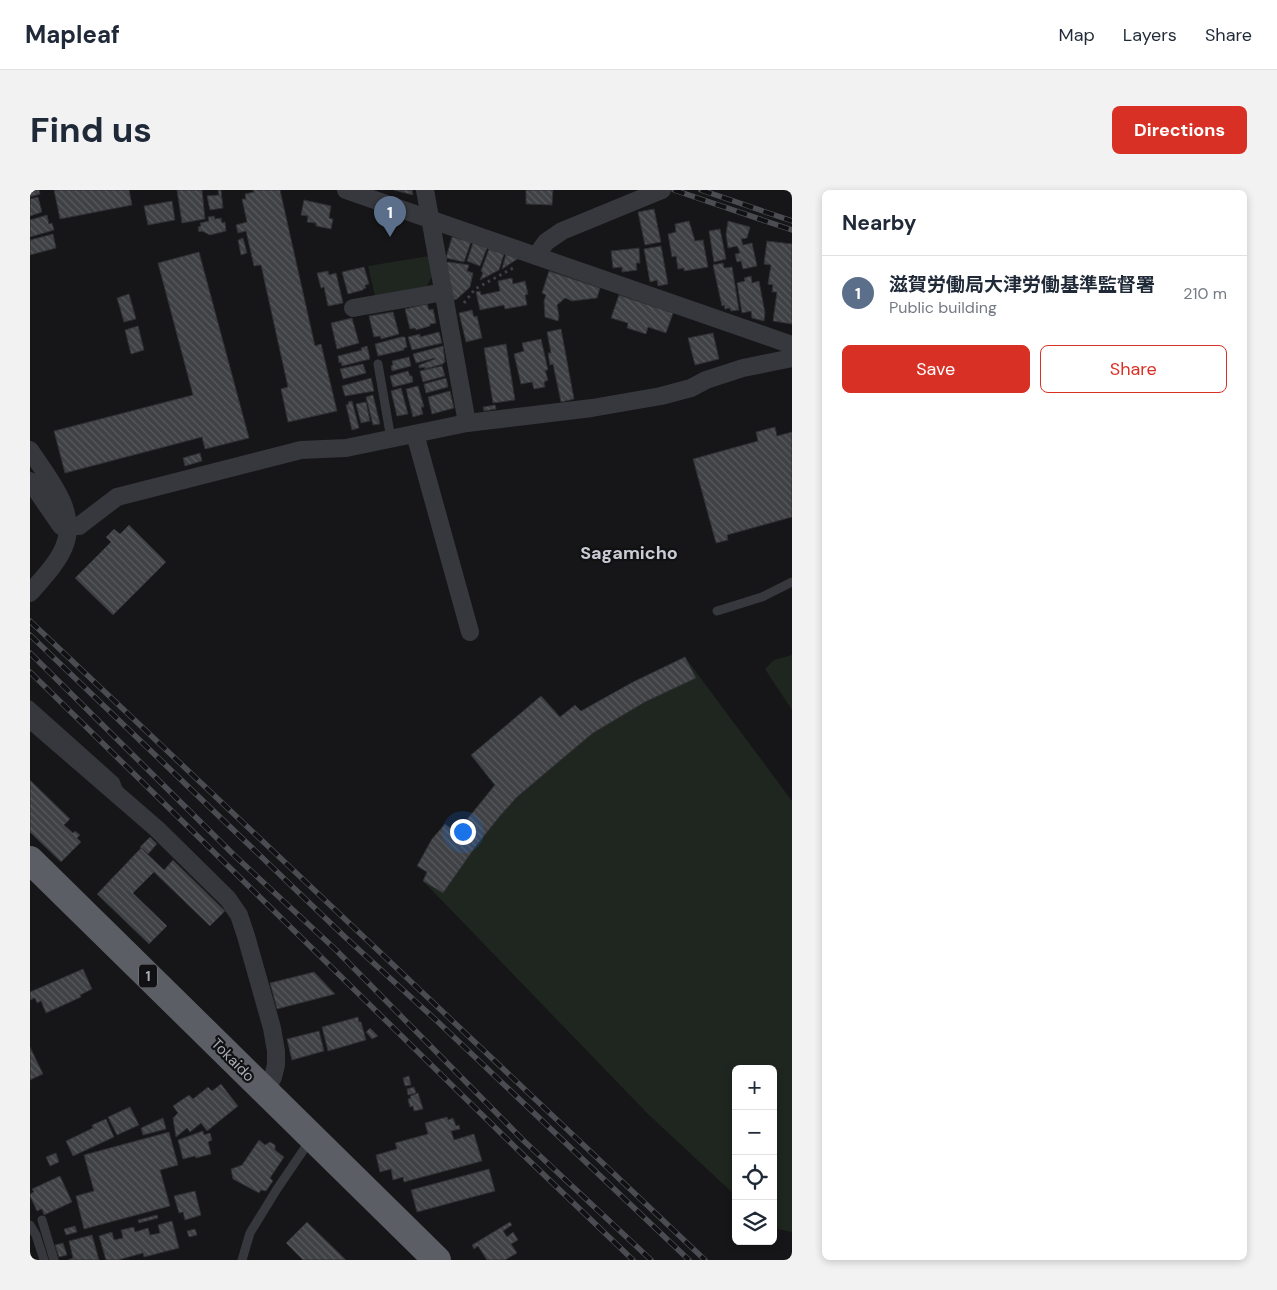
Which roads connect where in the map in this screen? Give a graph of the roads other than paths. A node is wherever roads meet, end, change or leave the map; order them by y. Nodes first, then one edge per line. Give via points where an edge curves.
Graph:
1 (346, 190) edge
2 (425, 190) edge
3 (662, 190) edge
4 (431, 219) junction
5 (534, 255) junction
6 (444, 292) junction
7 (353, 308) dead end
8 (792, 345) edge
9 (792, 358) edge
10 (378, 364) dead end
11 (467, 423) junction
12 (415, 434) junction
13 (391, 439) junction
14 (30, 450) edge
15 (30, 481) edge
16 (792, 582) edge
17 (30, 593) edge
18 (717, 611) dead end
19 (470, 632) dead end
20 (30, 705) edge
21 (35, 723) edge
22 (122, 799) junction
23 (30, 860) edge
24 (266, 1092) junction
25 (312, 1138) junction
26 (42, 1220) dead end
27 (30, 1225) edge
28 (44, 1260) edge
29 (54, 1260) edge
30 (242, 1260) edge
31 (437, 1260) edge

1 - 4 street
2 - 4 street
3 - 5 street via 562,231
4 - 5 street
4 - 6 street
5 - 8 street
6 - 7 street
6 - 11 street
9 - 11 street via 743,368 662,396
10 - 13 lane
11 - 12 street
12 - 13 street
12 - 19 street
13 - 15 street via 346,448 300,450 117,496 79,526 60,526
14 - 17 street via 66,511 68,530 64,547 54,565
16 - 18 lane via 762,597
20 - 22 lane via 115,781
21 - 22 street
22 - 24 street via 228,899 239,915 276,1051 276,1065
23 - 24 highway, Tokaido / 1
24 - 25 highway, Tokaido / 1
25 - 30 lane via 250,1233
25 - 31 highway, Tokaido / 1
26 - 29 lane
27 - 28 lane

